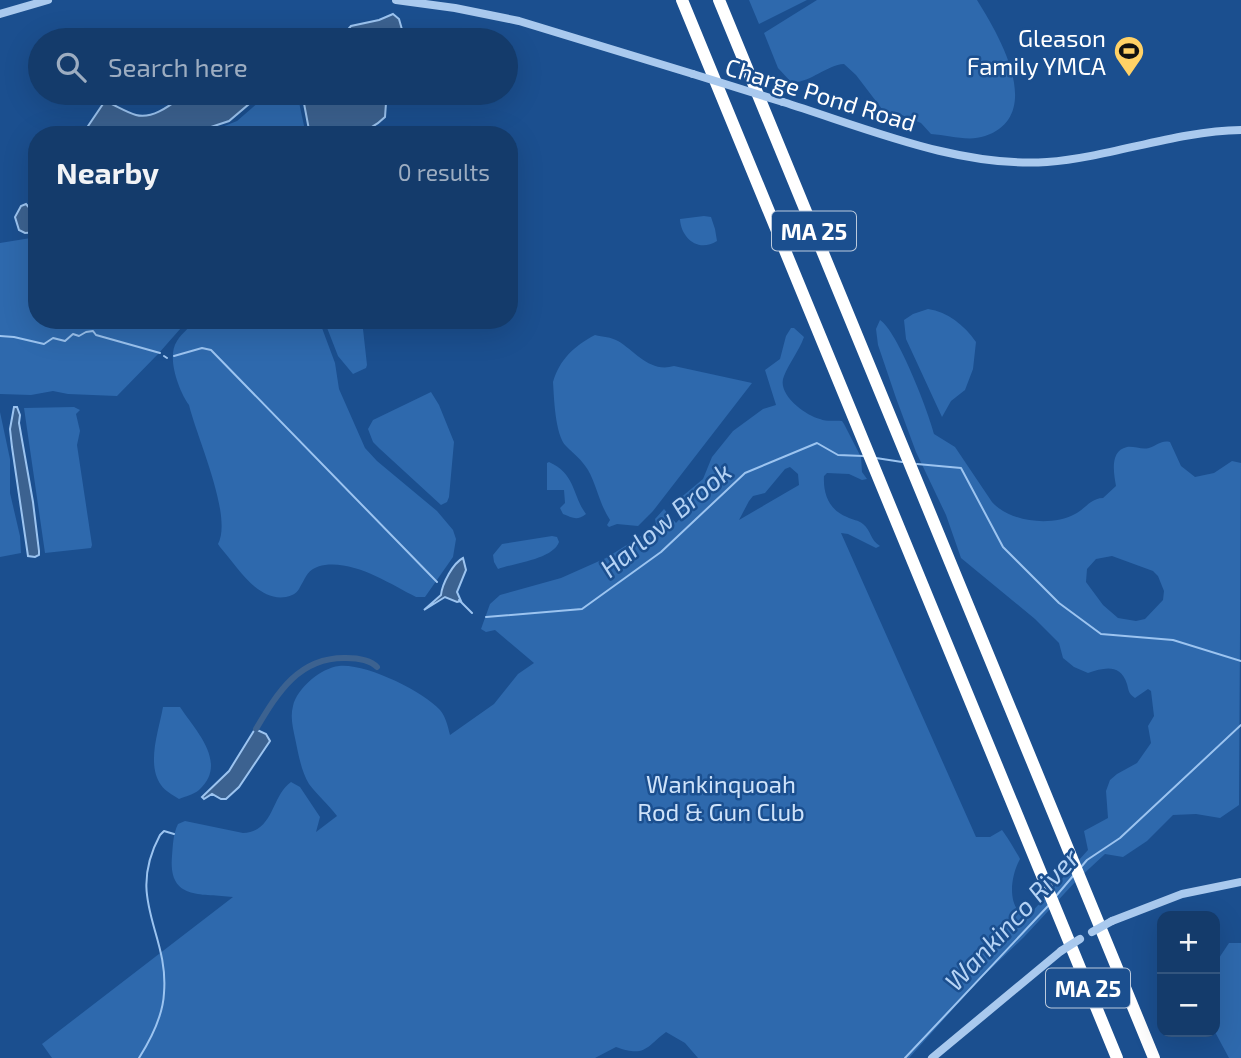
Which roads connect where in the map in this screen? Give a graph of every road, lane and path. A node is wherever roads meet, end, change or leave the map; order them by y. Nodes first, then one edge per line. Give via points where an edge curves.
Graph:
1 (48, 0) edge
2 (396, 0) edge
3 (682, 0) edge
4 (719, 0) edge
5 (0, 14) edge
6 (1241, 130) edge
7 (1241, 882) edge
8 (932, 1058) edge
9 (1117, 1058) edge
10 (1154, 1058) edge

1 - 5 street
2 - 6 street, Charge Pond Road, bridge via 519,21 941,151 1007,162 1060,160
3 - 9 highway, MA 25
4 - 10 highway, MA 25
7 - 8 street, bridge via 1182,894 1092,932 1061,951

